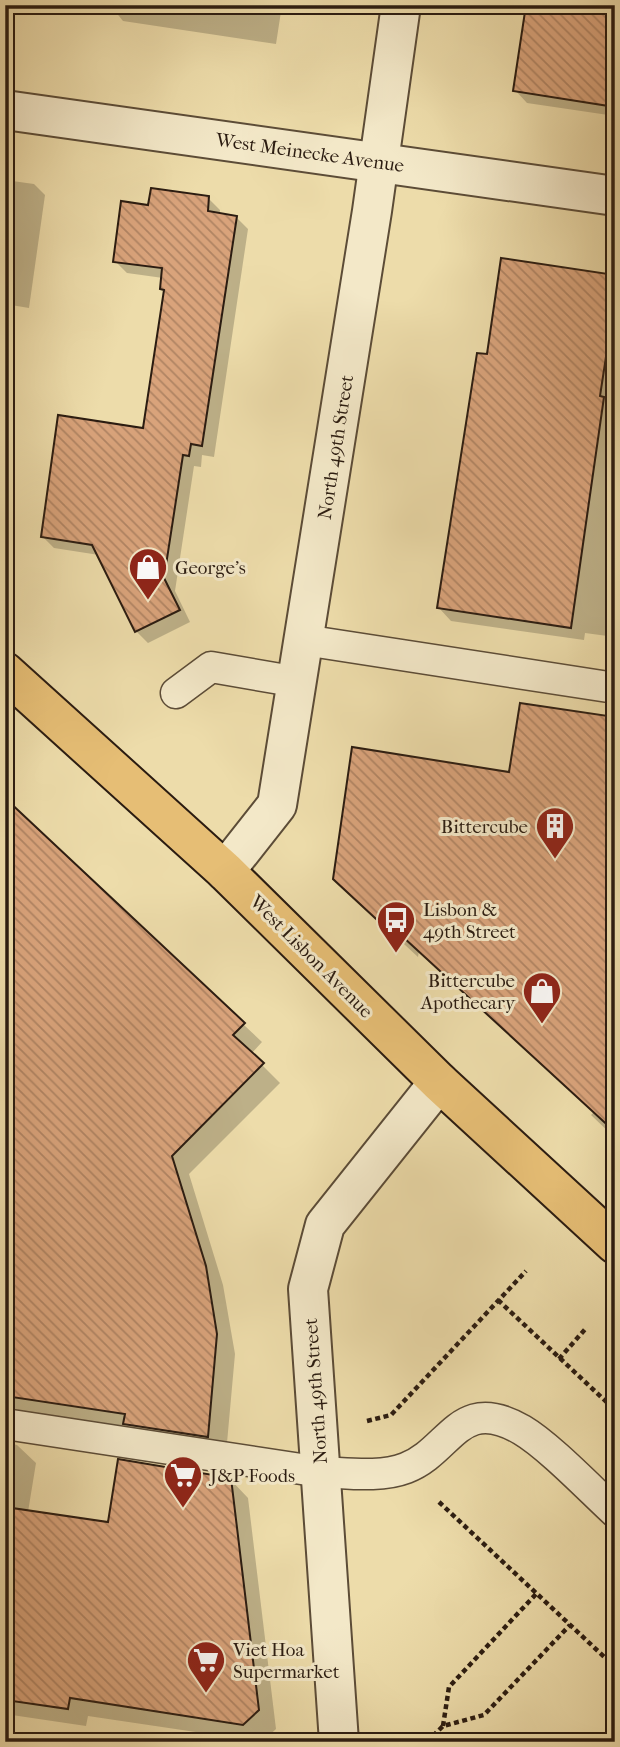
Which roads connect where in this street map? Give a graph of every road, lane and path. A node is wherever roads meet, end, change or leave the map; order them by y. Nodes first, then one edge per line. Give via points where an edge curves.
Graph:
1 (401, 5) edge
2 (5, 110) edge
3 (379, 161) junction
4 (615, 196) edge
5 (304, 640) junction
6 (5, 673) edge
7 (298, 681) junction
8 (615, 688) edge
9 (176, 693) dead end
10 (225, 871) junction
11 (439, 1082) junction
12 (615, 1244) edge
13 (526, 1271) dead end
14 (498, 1300) junction
15 (587, 1327) dead end
16 (559, 1359) junction
17 (615, 1397) edge
18 (608, 1404) junction
19 (615, 1410) edge
20 (367, 1420) dead end
21 (5, 1424) edge
22 (321, 1472) junction
23 (432, 1495) dead end
24 (615, 1512) edge
25 (537, 1593) junction
26 (570, 1626) junction
27 (615, 1667) edge
28 (443, 1726) junction
29 (339, 1742) edge
30 (427, 1742) edge

1 - 3 street, North 49th Street
2 - 3 street, West Meinecke Avenue
3 - 4 street, West Meinecke Avenue
3 - 5 street, North 49th Street
5 - 7 street, North 49th Street
5 - 8 lane
6 - 10 main road, West Lisbon Avenue
7 - 9 lane via 211,667
7 - 10 street, North 49th Street via 277,805
10 - 11 main road, West Lisbon Avenue
11 - 12 main road, West Lisbon Avenue
11 - 22 street, North 49th Street via 325,1224 308,1289
13 - 14 path
14 - 16 path
14 - 20 path via 391,1415
15 - 16 path
16 - 18 path
17 - 18 path
18 - 19 path
21 - 22 lane
22 - 24 lane via 365,1474 407,1468 454,1428 474,1419 501,1420 524,1431
22 - 29 street, North 49th Street
23 - 25 path
25 - 26 path
25 - 28 path via 449,1688
26 - 27 path
26 - 28 path via 484,1715
28 - 30 path

